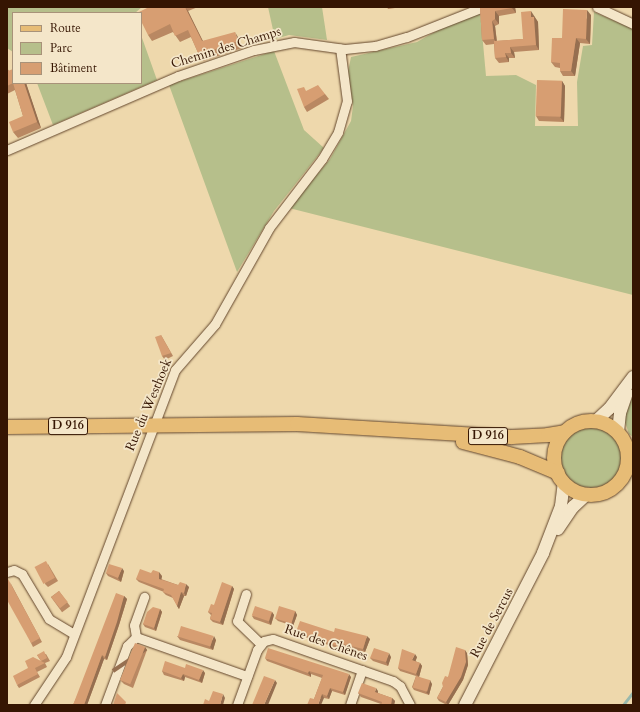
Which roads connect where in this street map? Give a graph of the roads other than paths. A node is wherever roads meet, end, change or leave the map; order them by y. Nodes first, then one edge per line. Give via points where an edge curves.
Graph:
1 (483, 7) edge
2 (597, 7) edge
3 (633, 24) edge
4 (340, 48) junction
5 (7, 150) edge
6 (633, 378) edge
7 (596, 421) junction
8 (152, 425) junction
9 (7, 427) edge
10 (409, 431) junction
11 (565, 432) junction
12 (625, 441) edge
13 (561, 478) junction
14 (633, 483) edge
15 (616, 485) junction
16 (587, 494) junction
17 (542, 554) junction
18 (7, 572) edge
19 (246, 594) dead end
20 (144, 597) dead end
21 (74, 634) junction
22 (136, 637) junction
23 (261, 644) junction
24 (362, 670) junction
25 (247, 676) junction
26 (34, 705) edge
27 (105, 705) edge
28 (237, 705) edge
29 (350, 705) edge
30 (410, 705) edge
31 (465, 705) edge

1 - 4 street, Chemin des Champs via 400,39 369,47
2 - 3 street
4 - 5 street, Chemin des Champs via 294,42 238,55 178,76
4 - 8 street, Rue du Westhoek via 348,102 338,132 322,159 268,228 215,324 177,365
6 - 7 street via 609,410
6 - 12 street via 620,413
7 - 11 main road via 579,423
7 - 12 main road
8 - 9 main road, D 916
8 - 10 main road, D 916 via 306,424
8 - 21 street, Rue du Westhoek
10 - 11 main road, D 916 via 512,437
10 - 13 main road, D 916 via 504,452 541,464
11 - 13 main road via 555,451
12 - 15 main road via 628,463 624,475
13 - 16 main road via 573,490
13 - 17 street, Rue de Sercus via 562,501
14 - 15 main road
15 - 16 main road via 602,493
16 - 17 street, Rue de Sercus via 573,507
17 - 31 street, Rue de Sercus
18 - 21 street via 14,570 22,574 49,619
19 - 23 street via 237,621
20 - 22 street via 134,625
21 - 26 street, Rue du Westhoek via 56,674
22 - 25 street
22 - 27 street via 127,646
23 - 24 street, Rue des Chênes via 270,639 280,641
23 - 25 street
24 - 29 street
24 - 30 street, Rue des Chênes via 396,682
25 - 28 street

